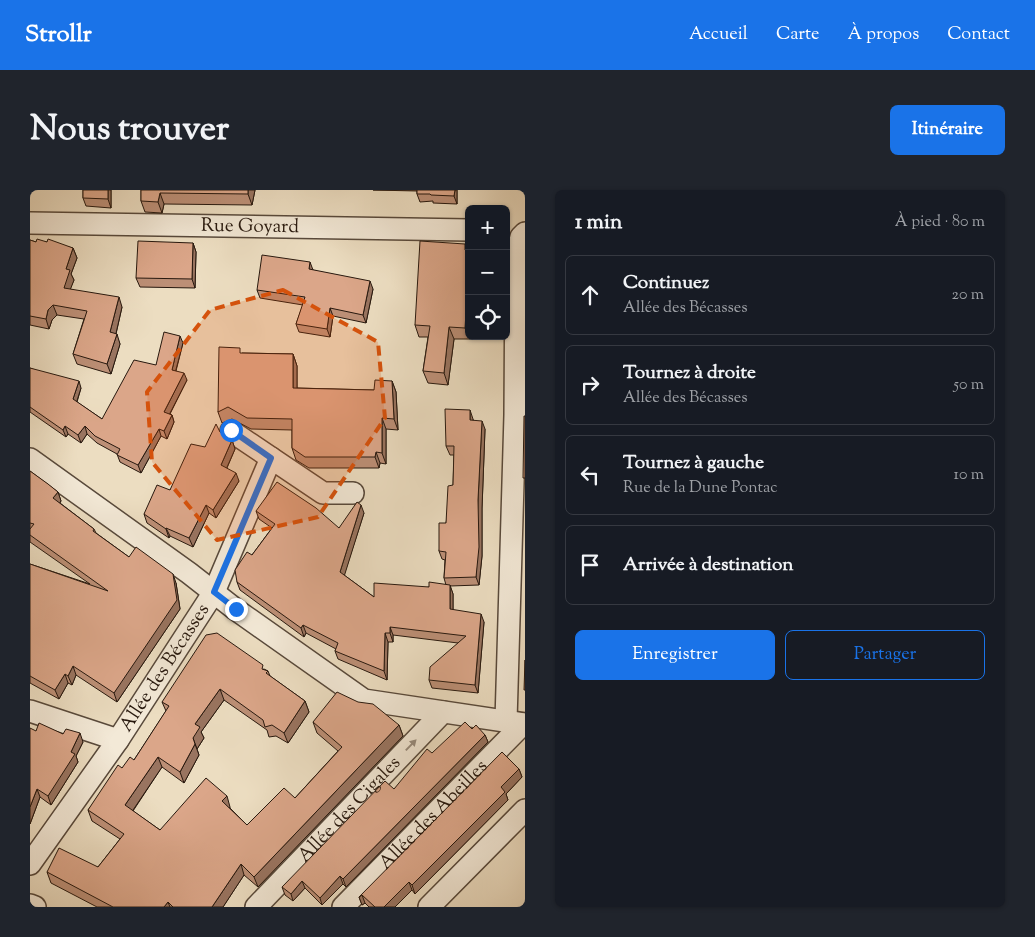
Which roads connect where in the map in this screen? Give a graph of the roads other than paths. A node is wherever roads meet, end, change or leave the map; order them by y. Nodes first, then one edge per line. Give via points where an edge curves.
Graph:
1 (30, 223) edge
2 (465, 230) edge
3 (517, 233) edge
4 (520, 416) edge
5 (231, 430) dead end
6 (271, 458) junction
7 (30, 459) edge
8 (353, 493) dead end
9 (214, 592) junction
10 (30, 711) edge
11 (443, 712) junction
12 (518, 723) edge
13 (118, 740) junction
14 (525, 810) edge
15 (30, 864) edge
16 (30, 905) edge
17 (34, 907) edge
18 (256, 907) edge
19 (343, 907) edge
20 (429, 907) edge

1 - 2 street, Rue Goyard
3 - 4 street
4 - 12 street
5 - 6 street
6 - 8 street via 323,493
6 - 9 street, Allée des Bécasses
7 - 9 street
9 - 11 street via 364,700
9 - 13 street, Allée des Bécasses
10 - 13 street
11 - 12 street
18 -> 11 street, Allée des Cigales
12 - 19 street, Allée des Abeilles
13 - 15 street, Allée des Bécasses
14 - 20 street
16 - 17 street

